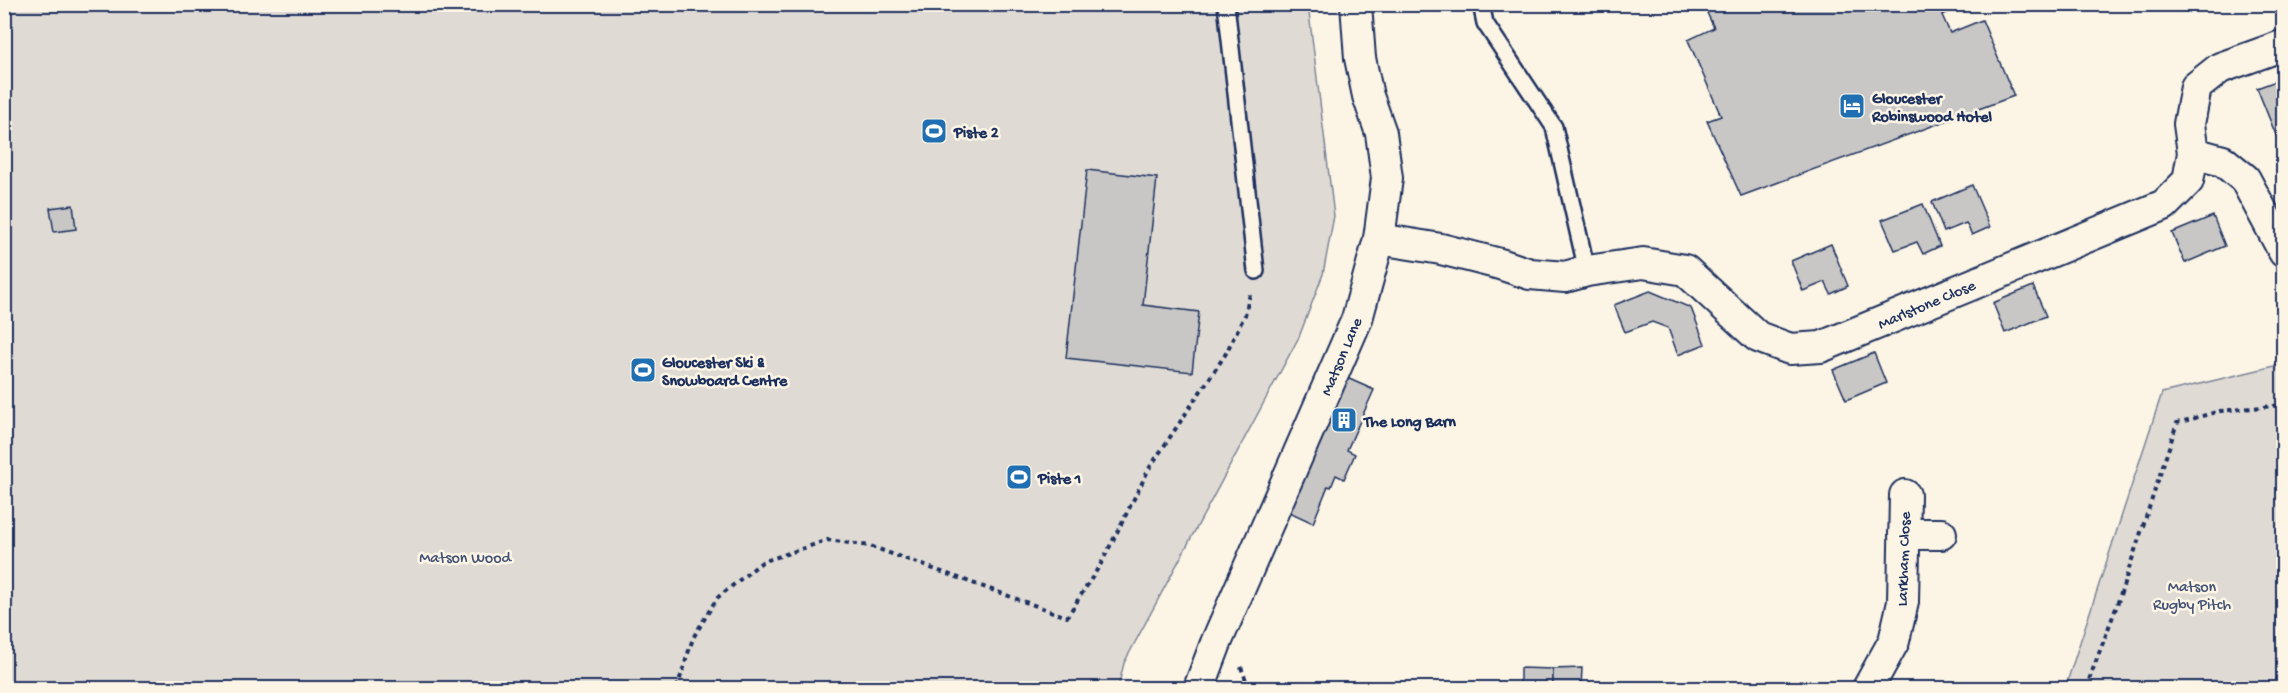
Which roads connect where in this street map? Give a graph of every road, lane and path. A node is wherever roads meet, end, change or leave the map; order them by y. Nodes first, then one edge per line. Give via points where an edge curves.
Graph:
1 (1226, 4) edge
2 (1356, 4) edge
3 (1481, 4) edge
4 (2283, 45) edge
5 (2193, 153) junction
6 (1379, 239) junction
7 (2283, 252) edge
8 (1256, 271) joint
9 (1587, 271) junction
10 (2283, 405) edge
11 (1905, 495) dead end
12 (1904, 534) junction
13 (1941, 534) dead end
14 (677, 688) edge
15 (1199, 688) edge
16 (1868, 688) edge
17 (2086, 688) edge

1 - 8 lane
2 - 6 street, Matson Lane via 1360,58 1381,133 1387,178
3 - 9 lane via 1485,23 1554,128
4 - 5 street, Marlstone Close via 2220,68 2196,87 2189,124
5 - 7 street via 2223,161 2245,179
5 - 9 street, Marlstone Close via 2188,182 2164,205 1821,347 1790,349 1758,337 1685,270 1643,263
6 - 9 street, Marlstone Close via 1441,249 1530,274 1565,277
6 - 15 street, Matson Lane via 1356,319
8 - 14 path via 1245,315 1225,355 1150,467 1102,562 1066,617 870,546 828,540 762,562 717,598 693,638
10 - 17 path via 2220,411 2177,423
11 - 12 street, Larkham Close
12 - 13 street
12 - 16 street, Larkham Close via 1903,602 1894,641

